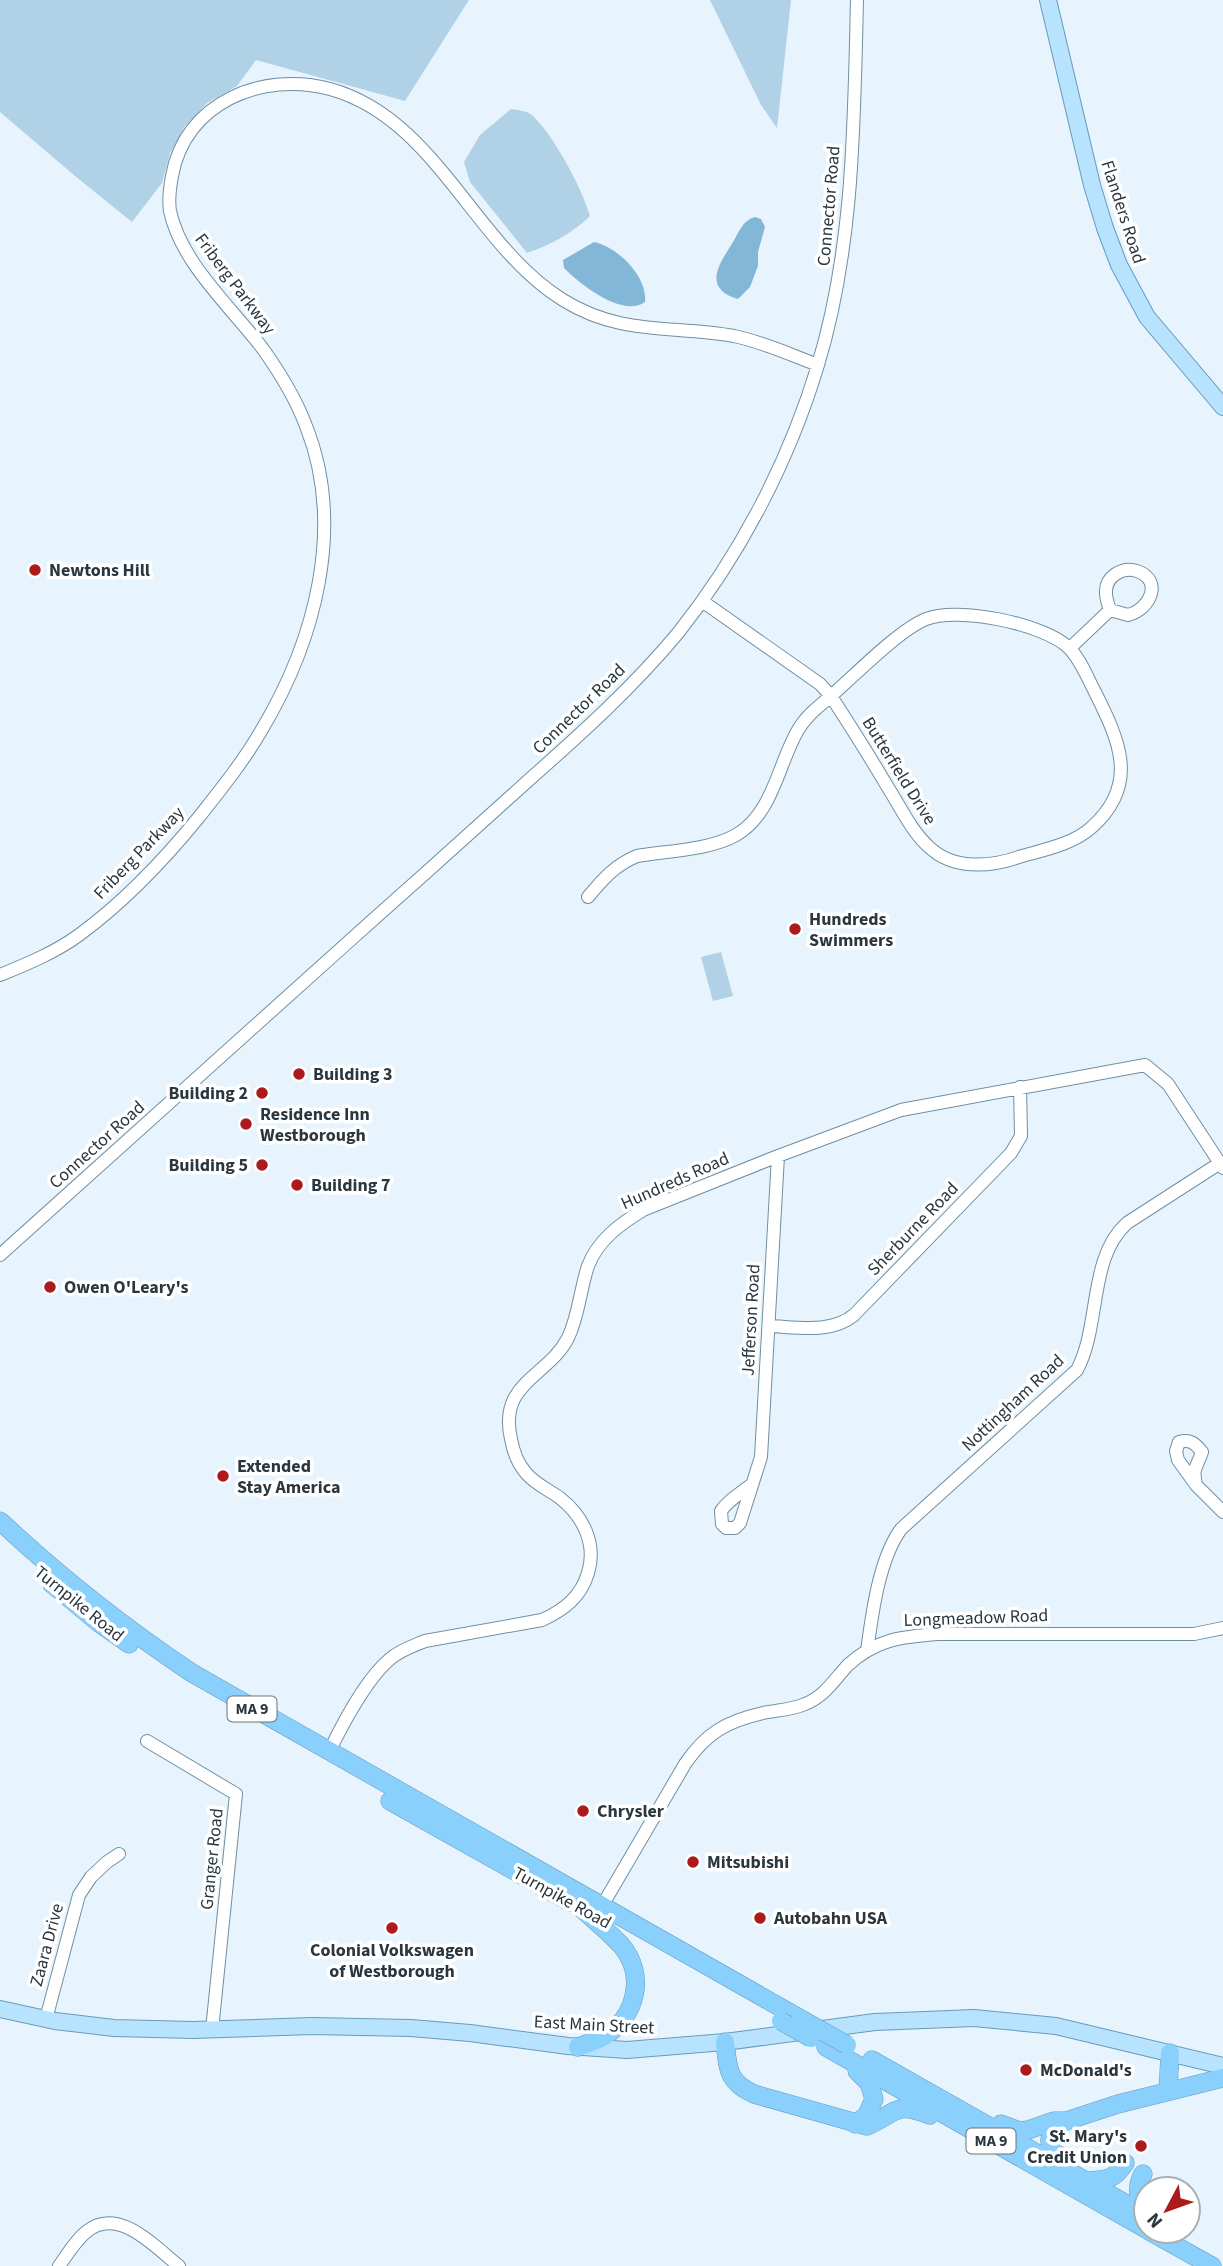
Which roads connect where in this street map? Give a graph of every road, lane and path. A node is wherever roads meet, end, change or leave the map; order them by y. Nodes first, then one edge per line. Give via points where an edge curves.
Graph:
1 (857, 0) edge
2 (1048, 0) edge
3 (818, 365) junction
4 (1223, 407) edge
5 (702, 601) junction
6 (1111, 610) dead end
7 (1069, 648) junction
8 (831, 696) junction
9 (588, 897) dead end
10 (0, 975) edge
11 (1020, 1087) junction
12 (778, 1156) junction
13 (1221, 1166) edge
14 (0, 1255) edge
15 (769, 1326) junction
16 (751, 1485) dead end
17 (1196, 1485) dead end
18 (1223, 1512) edge
19 (0, 1521) edge
20 (0, 1535) edge
21 (1223, 1628) edge
22 (867, 1651) junction
23 (147, 1741) dead end
24 (329, 1752) junction
25 (119, 1854) dead end
26 (602, 1906) junction
27 (581, 1908) junction
28 (0, 2009) edge
29 (46, 2019) junction
30 (212, 2030) junction
31 (725, 2042) junction
32 (578, 2047) junction
33 (836, 2048) junction
34 (1170, 2053) junction
35 (1223, 2066) edge
36 (1223, 2078) edge
37 (1168, 2091) junction
38 (1066, 2120) junction
39 (981, 2121) junction
40 (855, 2124) junction
41 (961, 2125) junction
42 (1125, 2163) dead end
43 (1084, 2179) junction
44 (1132, 2206) edge
45 (1132, 2221) edge
46 (1175, 2245) edge
47 (1198, 2245) edge
48 (1223, 2259) edge
49 (59, 2266) edge
50 (179, 2266) edge
51 (1212, 2266) edge

1 - 3 street, Connector Road via 847,219 839,281
2 - 4 main road, Flanders Road via 1091,183 1119,265 1147,317
3 - 5 street, Connector Road via 764,500
3 - 10 street, Friberg Parkway via 738,337 614,323 566,302 524,271 413,139 373,107 352,97 282,83 245,90 211,110 197,122 178,152 169,206 180,241 265,352 305,423 324,497 320,578 304,637 276,705 230,779 171,850 118,903 62,946
5 - 8 street, Butterfield Drive
5 - 14 street, Connector Road via 652,663 601,714
6 - 7 street
7 - 8 street, Butterfield Drive via 1037,629 960,614 942,615 911,629
7 - 8 street, Butterfield Drive via 1117,738 1121,780 1114,799 1091,828 1077,838 1015,859 963,864 930,848
8 - 9 street via 800,728 764,806 744,830 723,840 624,861
11 - 12 street, Hundreds Road via 901,1110
11 - 13 street, Hundreds Road via 1145,1065 1168,1084
11 - 15 street, Sherburne Road via 1021,1136 1011,1153 854,1315 832,1327
12 - 15 street, Jefferson Road
12 - 24 street, Hundreds Road via 643,1210 611,1233 589,1265 567,1341 524,1382 514,1399 509,1418 516,1456 526,1473 573,1509 590,1544 591,1564 575,1600 542,1620 407,1648 377,1673
13 - 22 street, Nottingham Road via 1119,1230 1106,1255 1085,1353 1077,1370 901,1528 874,1598
15 - 16 street, Jefferson Road via 761,1457
17 - 18 street
19 - 24 highway, Turnpike Road / MA 9 via 62,1577 160,1651
20 - 27 highway, Turnpike Road / MA 9 via 99,1623 171,1673
21 - 22 street, Longmeadow Road via 1194,1634 937,1634 898,1637
22 - 26 street, Longmeadow Road via 821,1696 727,1724 703,1741
23 - 30 street, Granger Road via 236,1794
24 - 26 highway, Turnpike Road / MA 9
25 - 29 street, Zaara Drive via 91,1877 79,1895
26 - 33 highway, Turnpike Road / MA 9, bridge via 801,2019
27 - 32 highway via 621,1945 634,1971 636,1990 632,2007 615,2027
27 - 33 highway, Turnpike Road / MA 9, bridge
28 - 29 main road, East Main Street
29 - 30 main road, East Main Street via 114,2028
30 - 32 main road, East Main Street via 411,2028
31 - 32 main road, East Main Street via 627,2050
31 - 34 main road, East Main Street via 875,2022 974,2018 1056,2026
31 - 40 highway via 730,2073 741,2089
33 - 39 highway, Turnpike Road / MA 9
33 - 40 highway via 873,2090 872,2107
33 - 41 highway, Turnpike Road / MA 9
34 - 35 main road, East Main Street
34 - 37 highway
36 - 37 highway
37 - 38 highway
38 - 39 highway via 1020,2131
38 - 43 highway via 1052,2131 1050,2144
39 - 43 highway, Turnpike Road / MA 9
40 - 41 highway via 867,2126 907,2108
41 - 45 highway, Turnpike Road / MA 9
42 - 43 highway via 1111,2178
43 - 44 highway, Turnpike Road / MA 9
46 - 51 highway, Turnpike Road / MA 9
47 - 48 highway
49 - 50 street via 86,2232 99,2224 115,2223 131,2229

